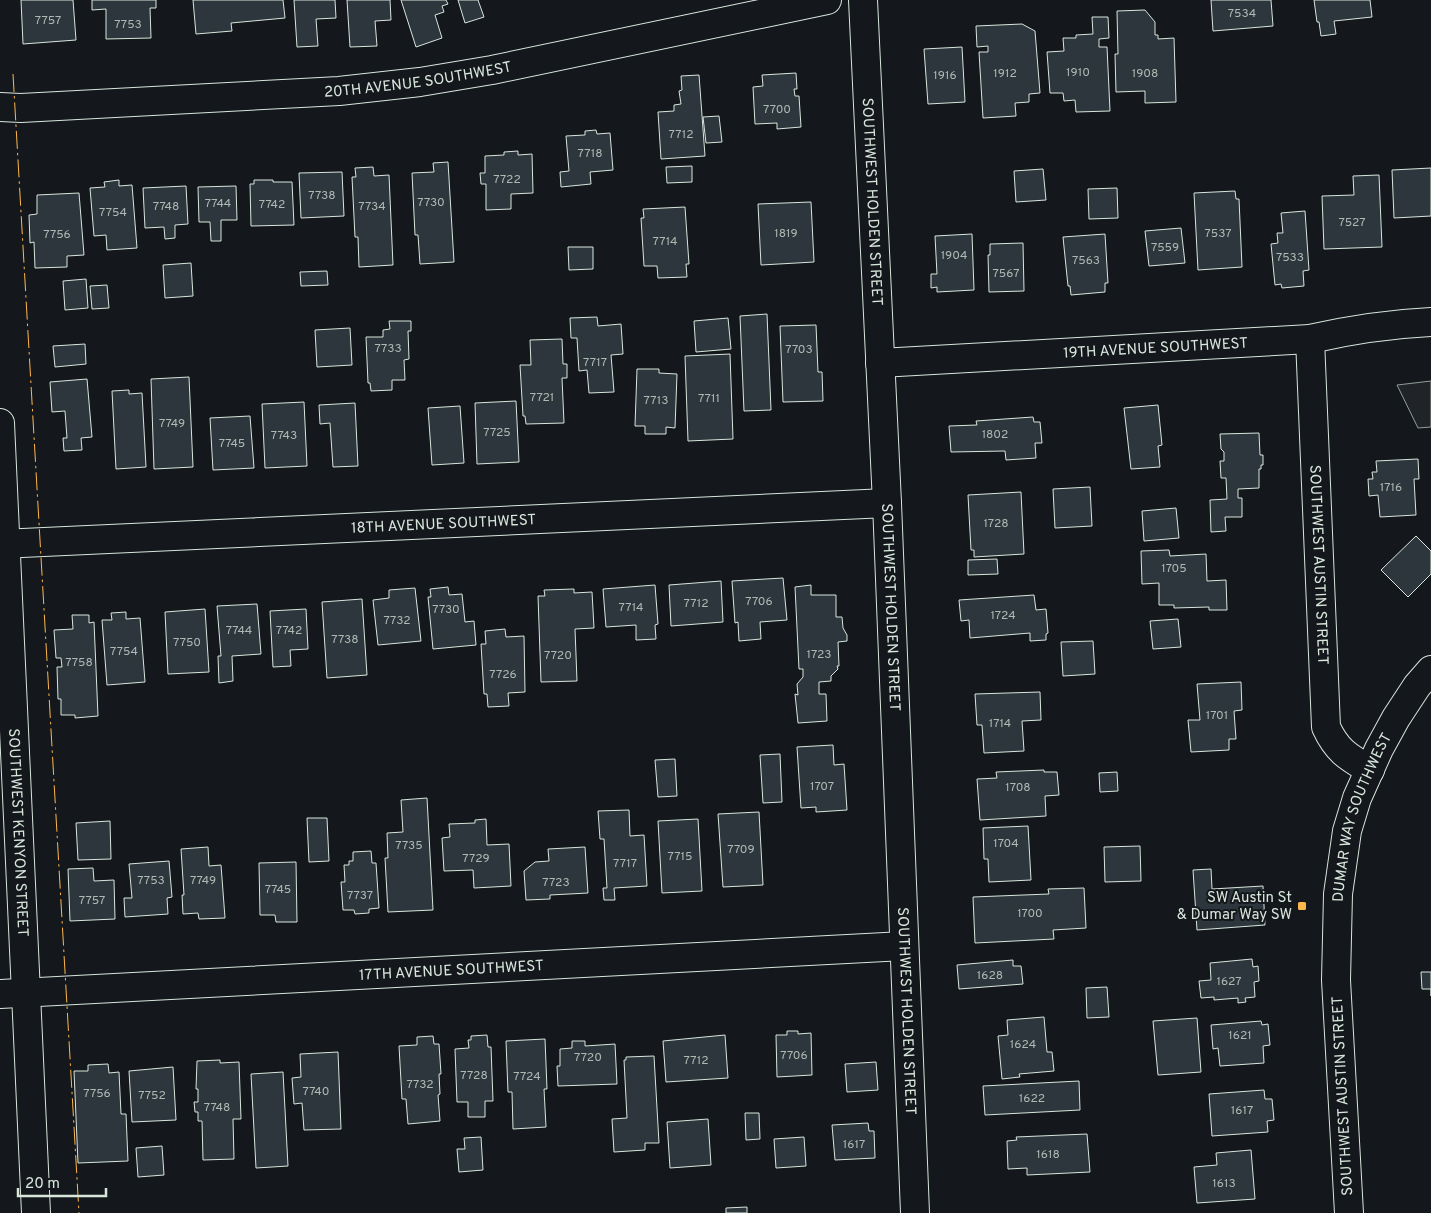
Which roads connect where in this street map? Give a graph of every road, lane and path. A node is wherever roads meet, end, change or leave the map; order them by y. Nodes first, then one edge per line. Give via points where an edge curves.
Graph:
1 (827, 0) edge
2 (863, 0) edge
3 (0, 107) edge
4 (1431, 322) edge
5 (1310, 339) junction
6 (880, 363) junction
7 (0, 423) edge
8 (887, 503) junction
9 (2, 544) edge
10 (1431, 670) edge
11 (1370, 770) junction
12 (904, 946) junction
13 (1336, 980) joint
14 (27, 993) junction
15 (0, 994) edge
16 (1346, 1209) edge
17 (36, 1213) edge
18 (915, 1213) edge

1 - 3 street, 20TH AVENUE SOUTHWEST via 420,82 339,90
2 - 6 street, SOUTHWEST HOLDEN STREET
4 - 5 street, 19TH AVENUE SOUTHWEST via 1352,330
5 - 6 street, 19TH AVENUE SOUTHWEST
5 - 11 street, SOUTHWEST AUSTIN STREET via 1326,727 1333,742 1348,757
6 - 8 street, SOUTHWEST HOLDEN STREET
7 - 9 street, SOUTHWEST KENYON STREET
8 - 9 street, 18TH AVENUE SOUTHWEST
8 - 12 street, SOUTHWEST HOLDEN STREET
9 - 14 street, SOUTHWEST KENYON STREET
10 - 11 street, DUMAR WAY SOUTHWEST via 1396,718
11 - 13 street, DUMAR WAY SOUTHWEST via 1347,832 1338,894
12 - 14 street, 17TH AVENUE SOUTHWEST
12 - 18 street, SOUTHWEST HOLDEN STREET
13 - 16 street, SOUTHWEST AUSTIN STREET
14 - 15 street, 17TH AVENUE SOUTHWEST
14 - 17 street, SOUTHWEST KENYON STREET

